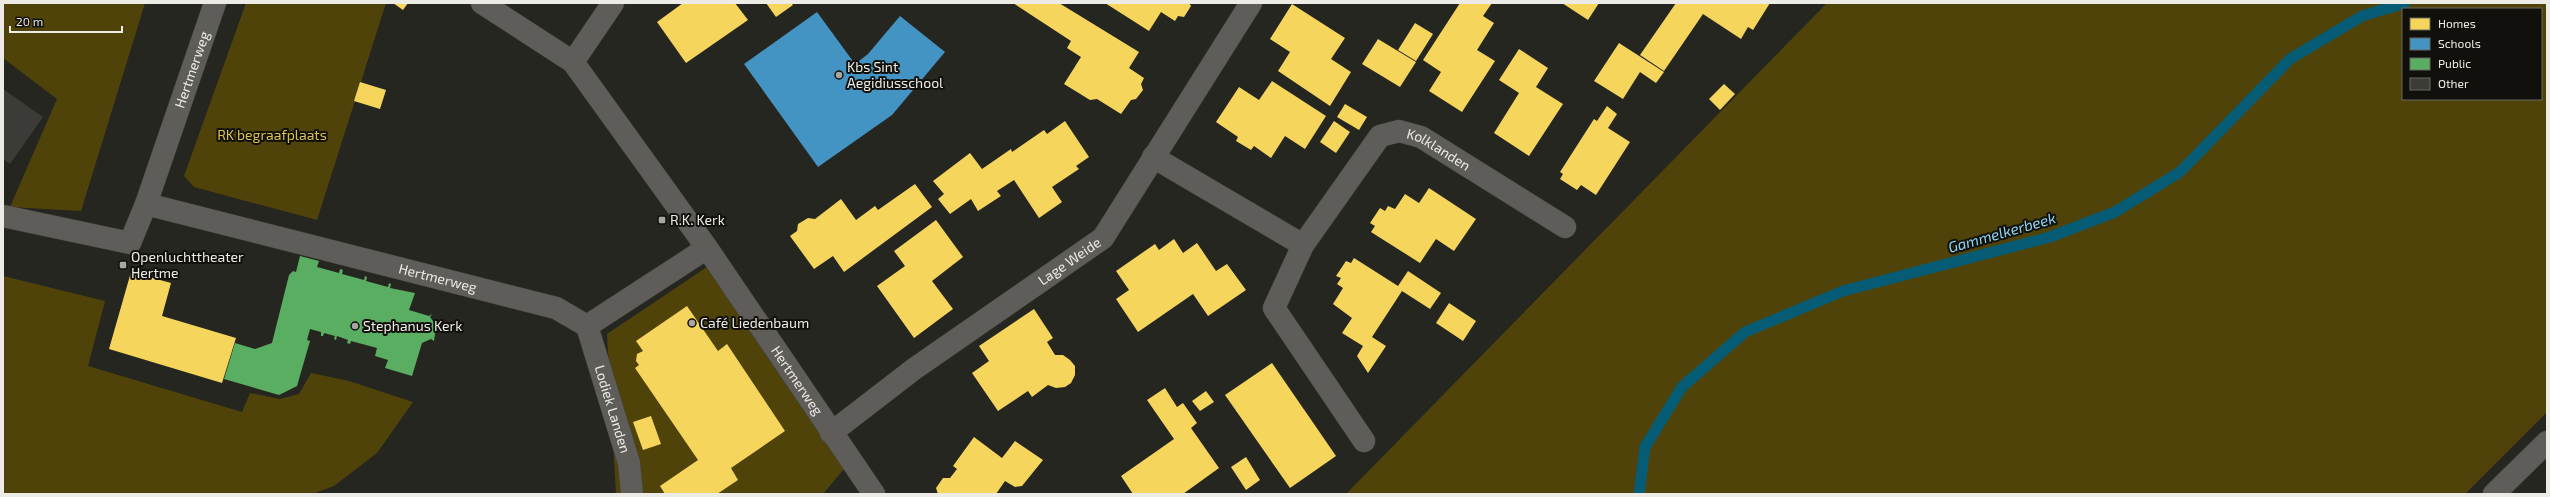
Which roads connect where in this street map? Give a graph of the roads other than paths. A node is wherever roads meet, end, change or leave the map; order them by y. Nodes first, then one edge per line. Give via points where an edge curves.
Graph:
1 (215, 3) edge
2 (482, 3) edge
3 (613, 3) edge
4 (1251, 3) edge
5 (573, 62) junction
6 (1153, 158) junction
7 (146, 204) junction
8 (3, 216) edge
9 (1565, 227) dead end
10 (1303, 245) junction
11 (707, 248) junction
12 (587, 326) junction
13 (831, 433) junction
14 (1364, 441) dead end
15 (2547, 442) edge
16 (632, 494) edge
17 (874, 494) edge
18 (2494, 494) edge

1 - 7 street, Hertmerweg
2 - 5 street, Hertmerweg
3 - 5 street
4 - 6 street, Lage Weide
5 - 11 street, Hertmerweg
6 - 10 street
6 - 13 street, Lage Weide via 1102,238 914,369
7 - 8 street, Hertmerweg via 130,243
7 - 12 street, Hertmerweg via 556,308
9 - 10 street, Kolklanden via 1421,137 1399,131 1380,136
10 - 14 street, Kolklanden via 1274,308
11 - 12 street
11 - 13 street, Hertmerweg
12 - 16 street, Lodiek Landen via 629,463
13 - 17 street, Hertmerweg
15 - 18 street

